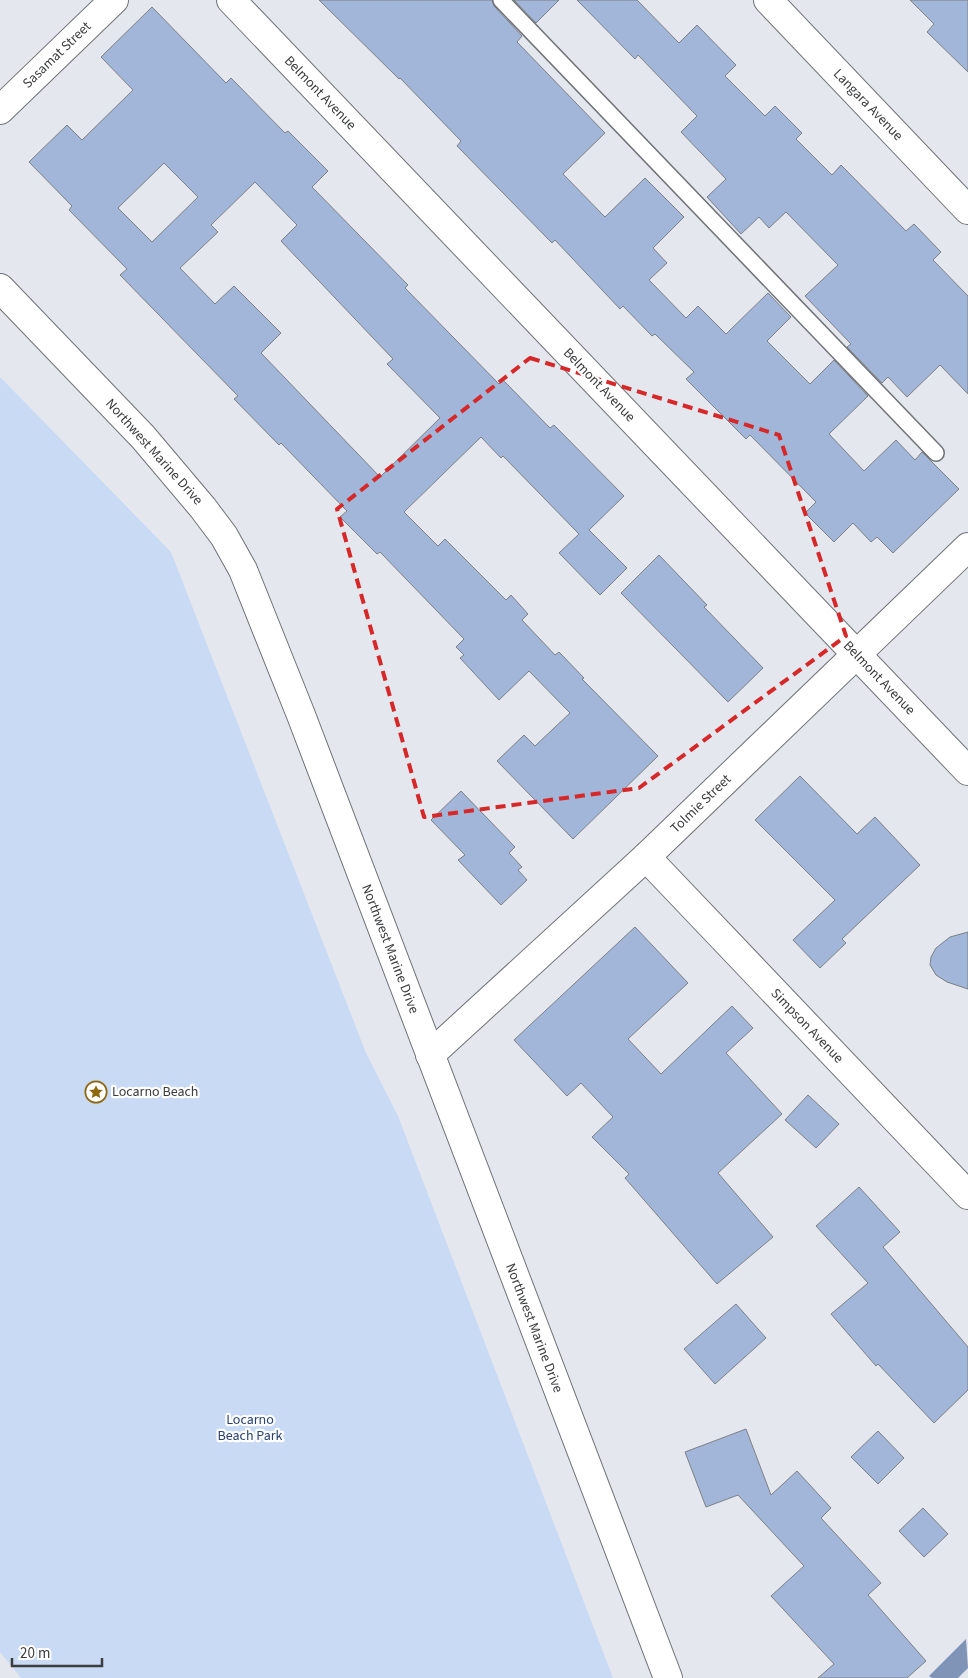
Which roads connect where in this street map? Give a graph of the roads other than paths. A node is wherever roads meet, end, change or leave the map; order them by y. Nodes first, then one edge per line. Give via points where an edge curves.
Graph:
1 (114, 0) edge
2 (231, 0) edge
3 (501, 0) edge
4 (768, 0) edge
5 (0, 110) edge
6 (968, 210) edge
7 (0, 288) edge
8 (936, 453) dead end
9 (968, 547) edge
10 (856, 654) junction
11 (968, 770) edge
12 (646, 857) junction
13 (430, 1056) junction
14 (968, 1195) edge
15 (668, 1678) edge

1 - 5 street, Sasamat Street
2 - 10 street, Belmont Avenue
3 - 8 lane
4 - 6 street, Langara Avenue
7 - 13 street, Northwest Marine Drive via 178,475 224,536 243,570 294,698
9 - 10 street, Tolmie Street
10 - 11 street, Belmont Avenue
10 - 12 street, Tolmie Street
12 - 13 street, Tolmie Street
12 - 14 street, Simpson Avenue
13 - 15 street, Northwest Marine Drive

